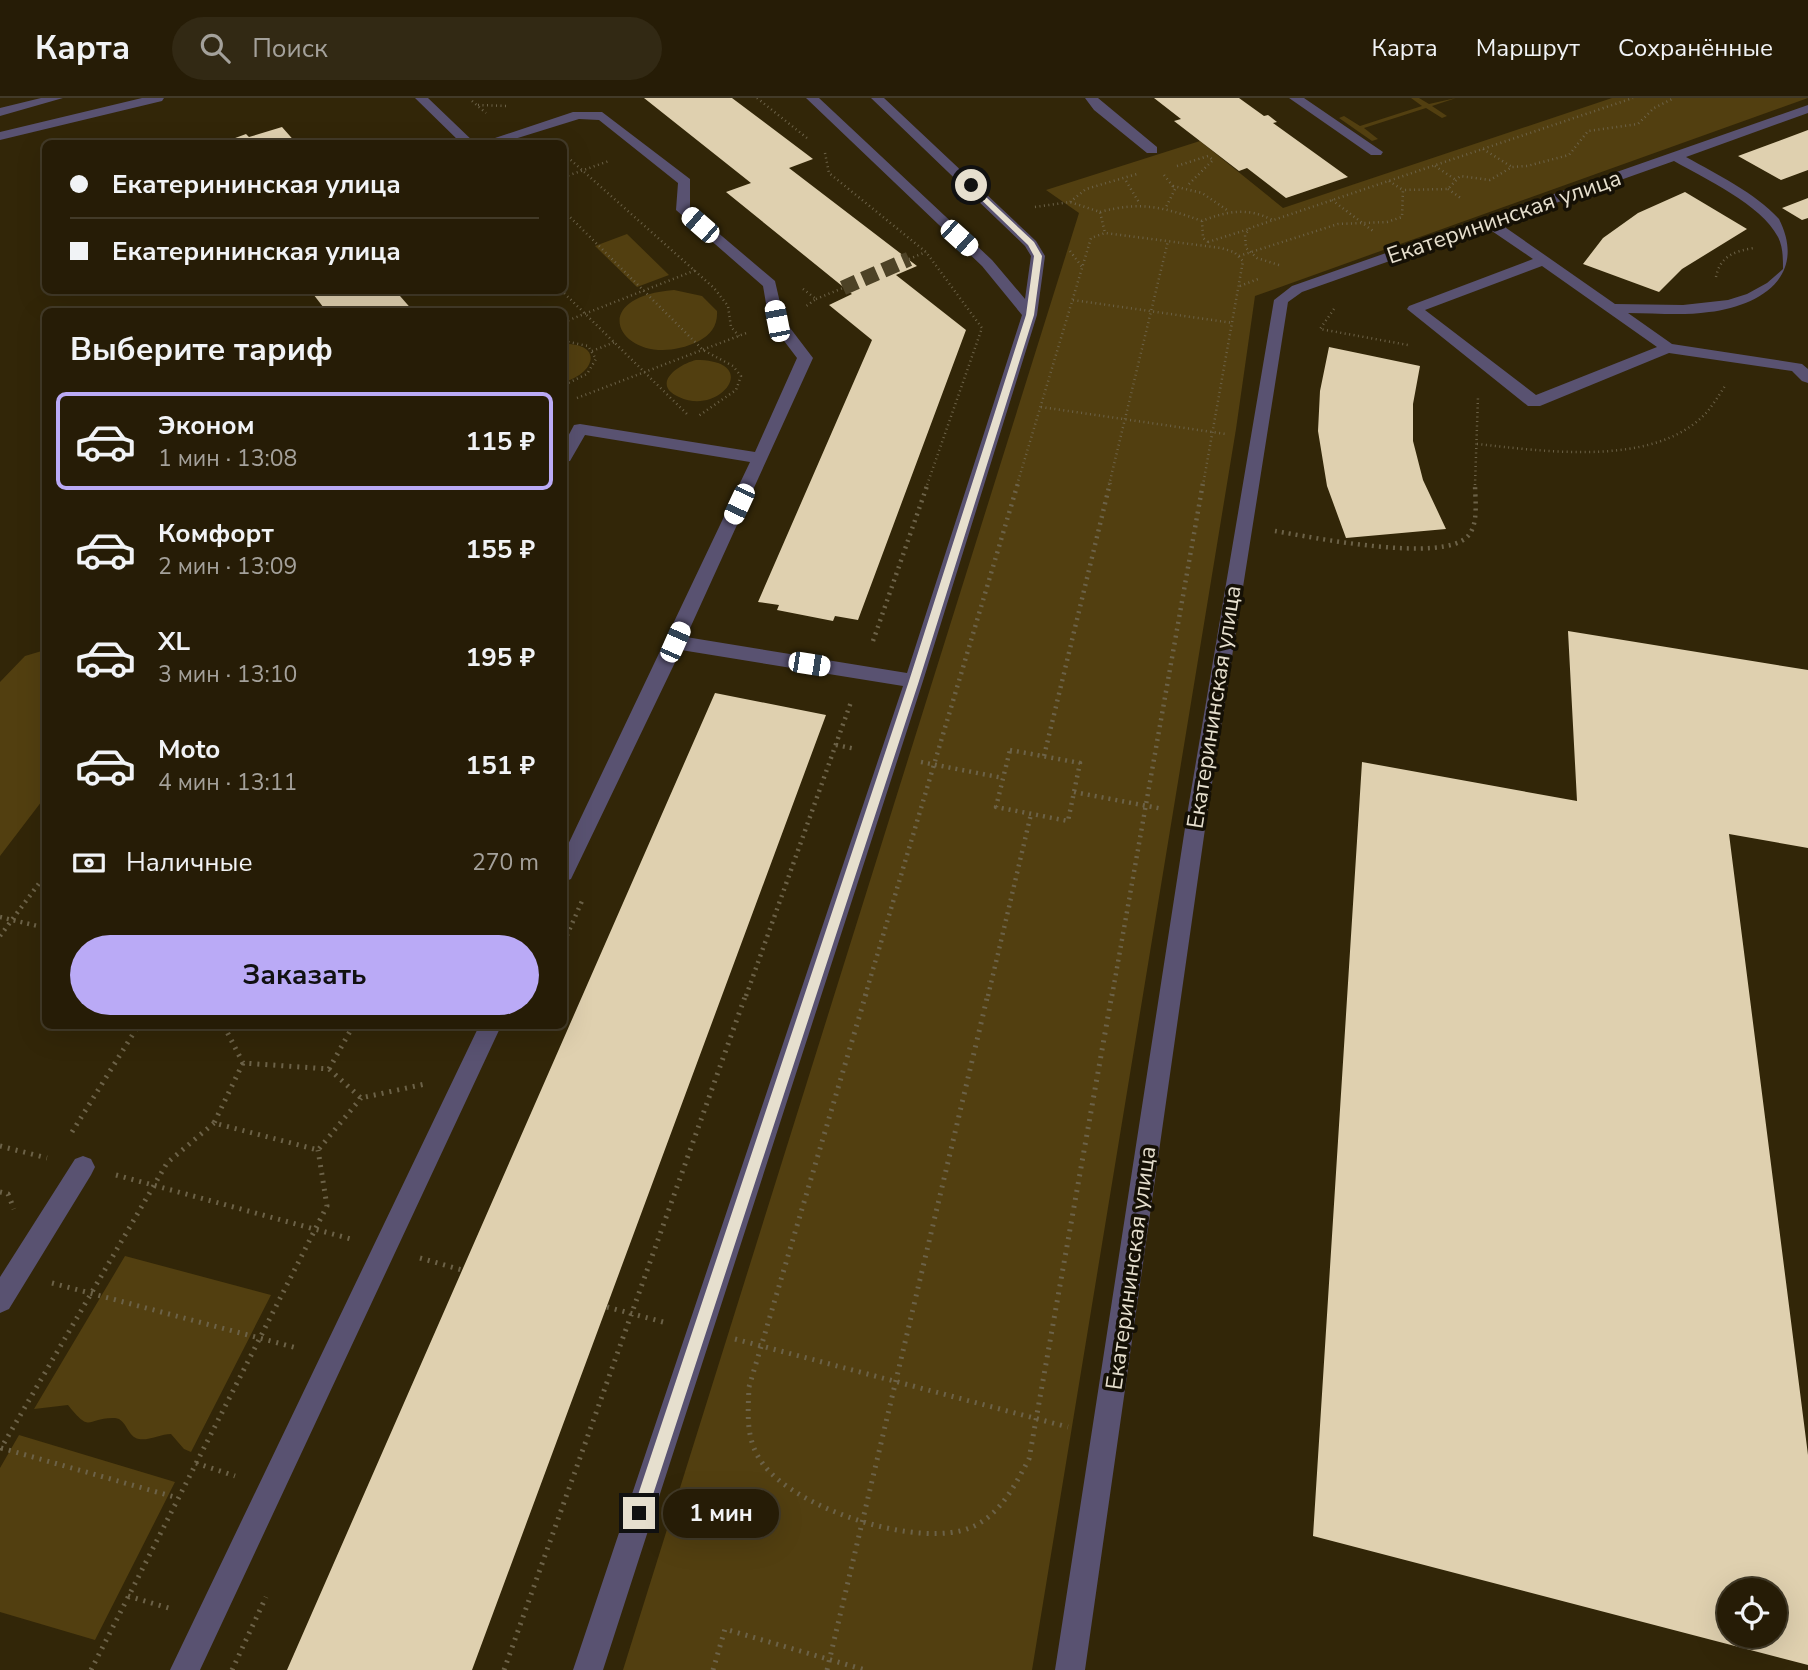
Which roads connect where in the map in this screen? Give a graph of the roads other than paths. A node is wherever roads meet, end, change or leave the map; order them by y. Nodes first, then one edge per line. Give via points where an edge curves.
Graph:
1 (57, 98) edge
2 (158, 98) edge
3 (421, 98) edge
4 (812, 98) edge
5 (877, 98) edge
6 (1091, 98) edge
7 (1294, 98) edge
8 (1808, 109) edge
9 (0, 112) edge
10 (0, 136) edge
11 (466, 140) edge
12 (496, 140) edge
13 (1152, 150) dead end
14 (1376, 152) dead end
15 (1676, 157) junction
16 (1490, 223) junction
17 (1544, 260) junction
18 (1612, 308) junction
19 (1030, 315) junction
20 (1668, 348) junction
21 (1808, 378) edge
22 (572, 427) edge
23 (567, 446) edge
24 (760, 458) junction
25 (675, 642) junction
26 (914, 681) junction
27 (567, 867) edge
28 (489, 1029) edge
29 (83, 1167) road end
30 (0, 1300) edge
31 (185, 1670) edge
32 (588, 1670) edge
33 (1070, 1670) edge

1 - 9 street
2 - 10 street
3 - 11 street
4 - 19 street via 987,263
5 - 19 street via 1031,244 1038,256
6 - 13 street
7 - 14 street
8 - 15 street, Екатерининская улица
12 - 24 street via 578,115 602,116 685,182 683,210 770,285 777,321 805,358
15 - 16 street, Екатерининская улица
15 - 18 street via 1772,220 1784,235 1790,270 1766,293 1730,305
16 - 17 street
16 - 33 street, Екатерининская улица via 1297,289 1281,300 1197,815
17 - 18 street
17 - 20 street via 1414,309 1534,402
18 - 20 street
19 - 26 street
20 - 21 street via 1797,367
22 - 23 street
22 - 24 street
24 - 25 street
25 - 26 street
25 - 27 street
26 - 32 street
28 - 31 street
29 - 30 street

